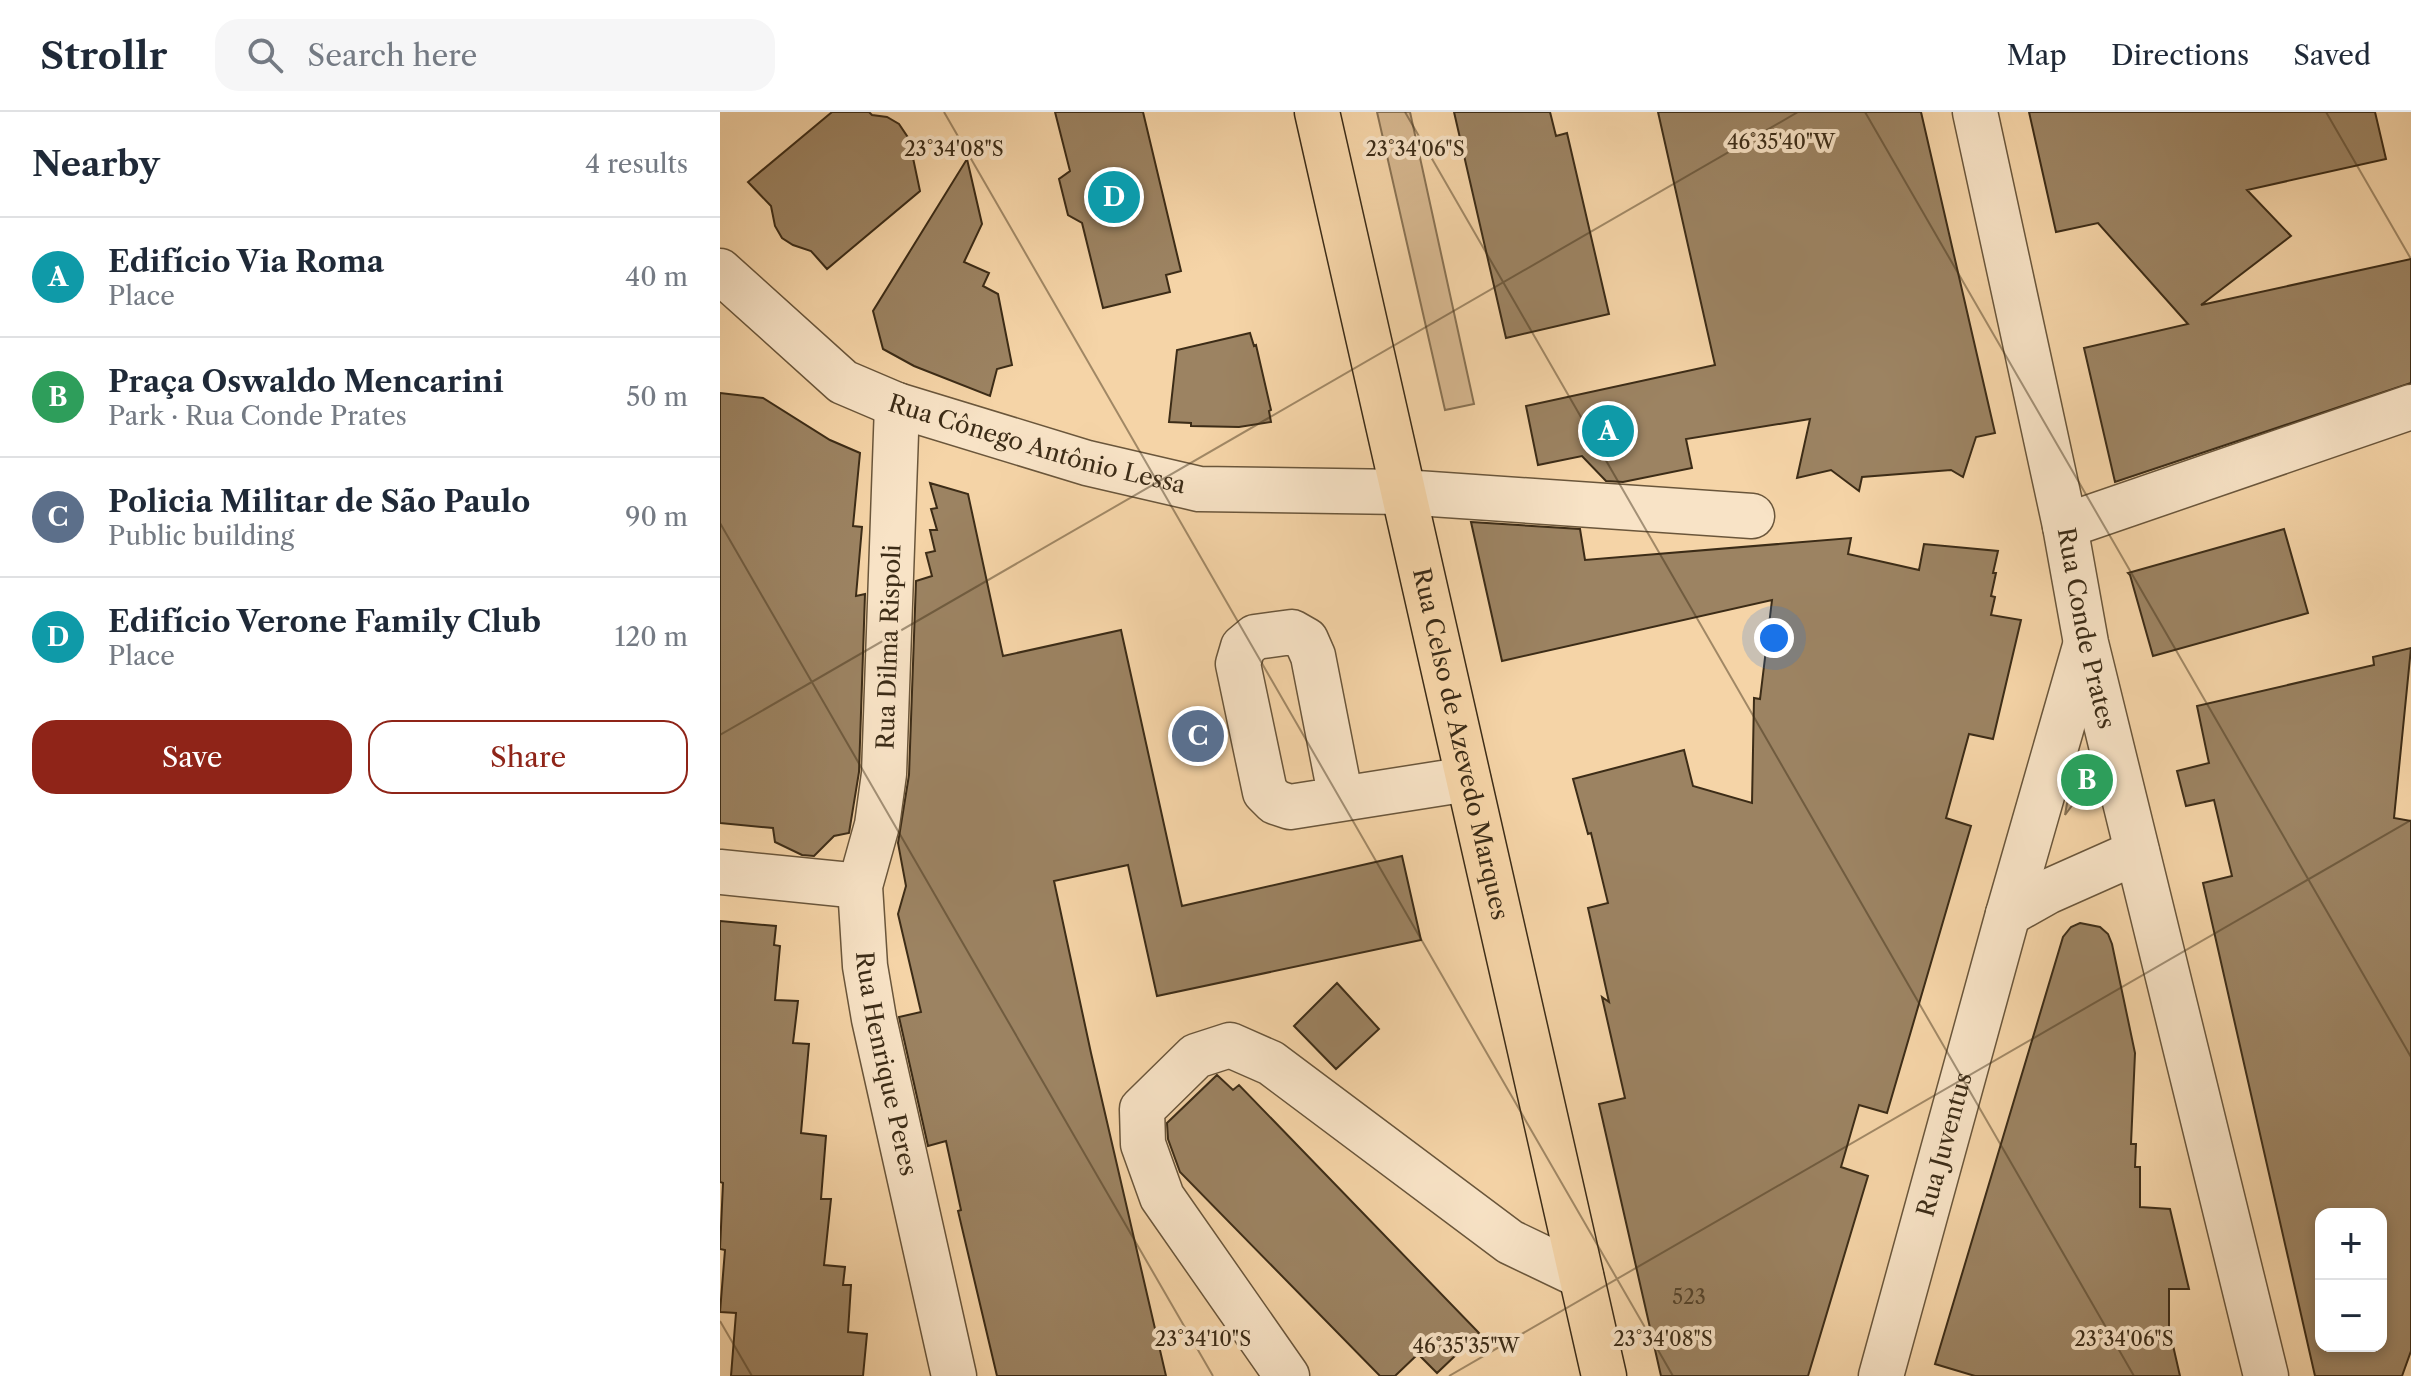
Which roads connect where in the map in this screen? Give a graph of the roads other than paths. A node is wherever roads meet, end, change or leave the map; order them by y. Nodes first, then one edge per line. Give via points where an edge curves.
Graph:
1 (1317, 112) edge
2 (1975, 112) edge
3 (720, 271) edge
4 (897, 405) junction
5 (2411, 407) edge
6 (1402, 492) junction
7 (1752, 516) dead end
8 (2065, 526) junction
9 (2086, 643) junction
10 (1468, 779) junction
11 (1341, 799) dead end
12 (2137, 852) junction
13 (720, 872) edge
14 (860, 886) junction
15 (2008, 914) junction
16 (1581, 1276) junction
17 (954, 1376) edge
18 (1287, 1376) edge
19 (1604, 1376) edge
20 (1881, 1376) edge
21 (2266, 1376) edge

1 - 6 main road, Rua Celso de Azevedo Marques
2 - 8 street, Rua Conde Prates
3 - 4 street, Rua Cônego Antônio Lessa via 843,382
4 - 6 street, Rua Cônego Antônio Lessa via 1087,463 1199,489
4 - 14 street, Rua Dilma Rispoli via 884,774
5 - 8 street
6 - 7 street, Rua Cônego Antônio Lessa
6 - 10 main road, Rua Celso de Azevedo Marques
8 - 9 street, Rua Conde Prates
9 - 12 street, Rua Conde Prates
9 - 15 street, Rua Juventus
10 - 11 street
10 - 16 main road, Rua Celso de Azevedo Marques
12 - 15 street
12 - 21 street, Rua Conde Prates
13 - 14 street
14 - 17 street, Rua Henrique Peres via 874,1019
15 - 20 street, Rua Juventus
16 - 18 street via 1510,1242 1271,1063 1230,1045 1196,1056 1142,1109 1143,1144 1162,1197
16 - 19 main road, Rua Celso de Azevedo Marques

